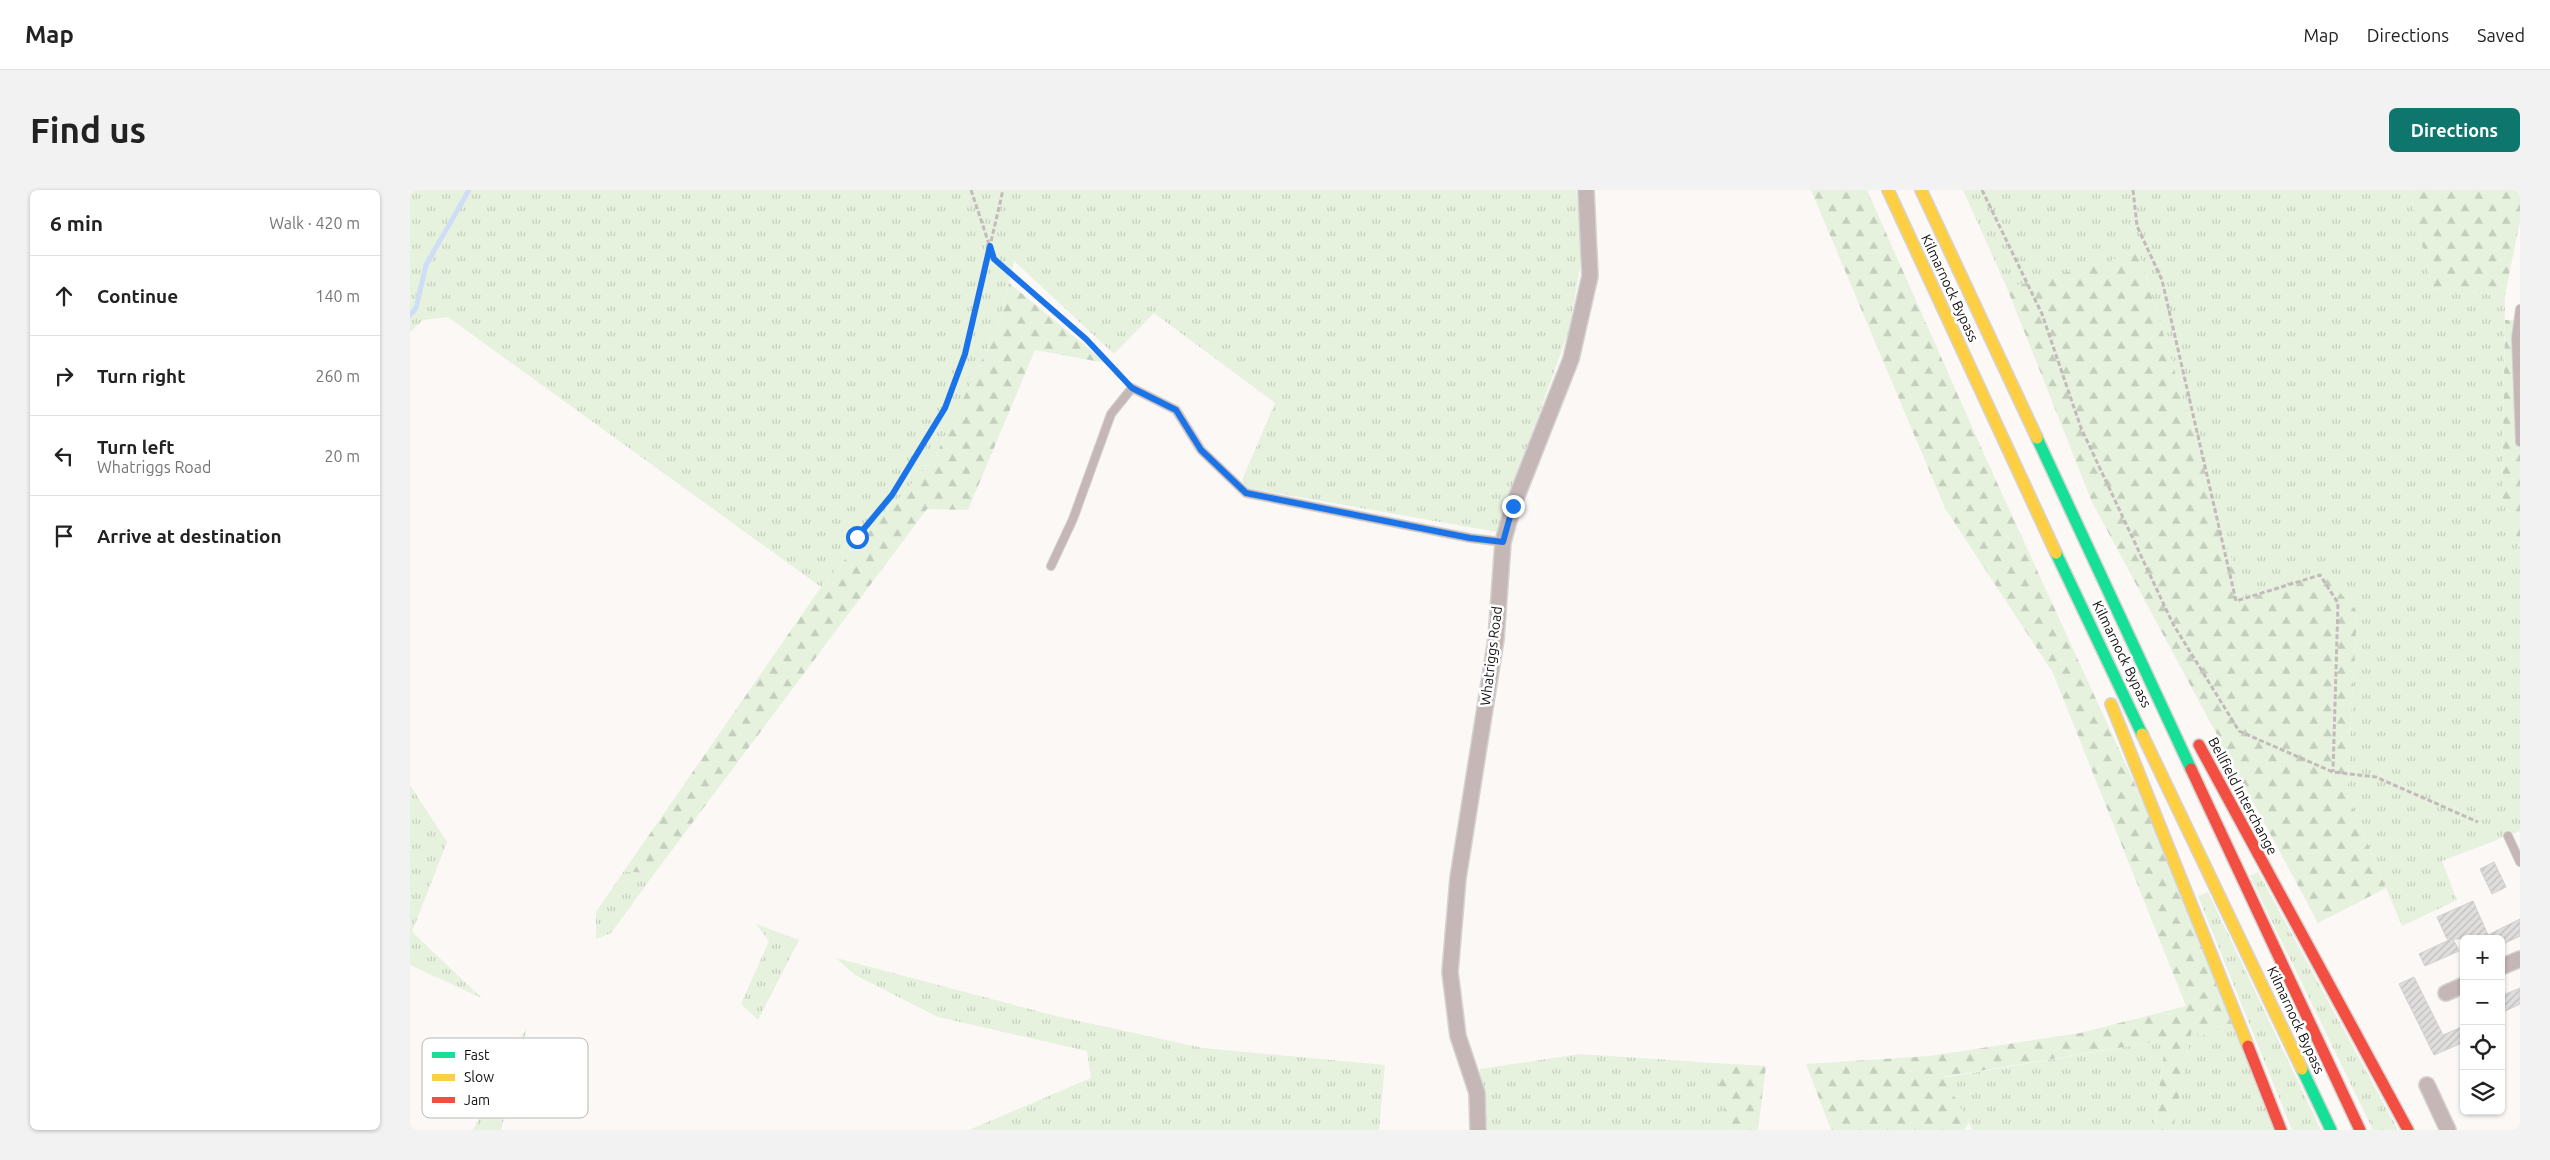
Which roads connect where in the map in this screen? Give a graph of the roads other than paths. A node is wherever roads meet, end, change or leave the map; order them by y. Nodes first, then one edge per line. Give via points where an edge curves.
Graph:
1 (1586, 190) edge
2 (1888, 190) edge
3 (1921, 190) edge
4 (2520, 308) edge
5 (2520, 442) edge
6 (2018, 472) junction
7 (2055, 474) junction
8 (1503, 542) junction
9 (1051, 566) dead end
10 (2092, 657) dead end
11 (2152, 657) dead end
12 (2107, 694) dead end
13 (2194, 735) dead end
14 (2508, 836) dead end
15 (2520, 862) edge
16 (2520, 959) edge
17 (2505, 965) edge
18 (2460, 987) edge
19 (2446, 993) dead end
20 (2427, 1085) dead end
21 (1478, 1130) edge
22 (2281, 1130) edge
23 (2331, 1130) edge
24 (2360, 1130) edge
25 (2408, 1130) edge
26 (2448, 1130) edge

1 - 8 street, Whatriggs Road via 1590,276 1571,359 1513,506
2 - 6 highway, Kilmarnock Bypass
3 - 7 highway, Kilmarnock Bypass
4 - 5 lane via 2516,338
6 - 10 highway
6 - 23 highway, Kilmarnock Bypass
7 - 11 highway
7 - 24 highway, Kilmarnock Bypass
8 - 9 lane via 1246,493 1201,450 1176,410 1132,388 1111,414 1073,519
8 - 21 street, Whatriggs Road via 1496,640 1458,878 1450,972 1458,1036 1477,1093
12 - 22 highway
13 - 25 highway, Bellfield Interchange
14 - 15 lane
16 - 17 street
18 - 19 street
20 - 26 street

